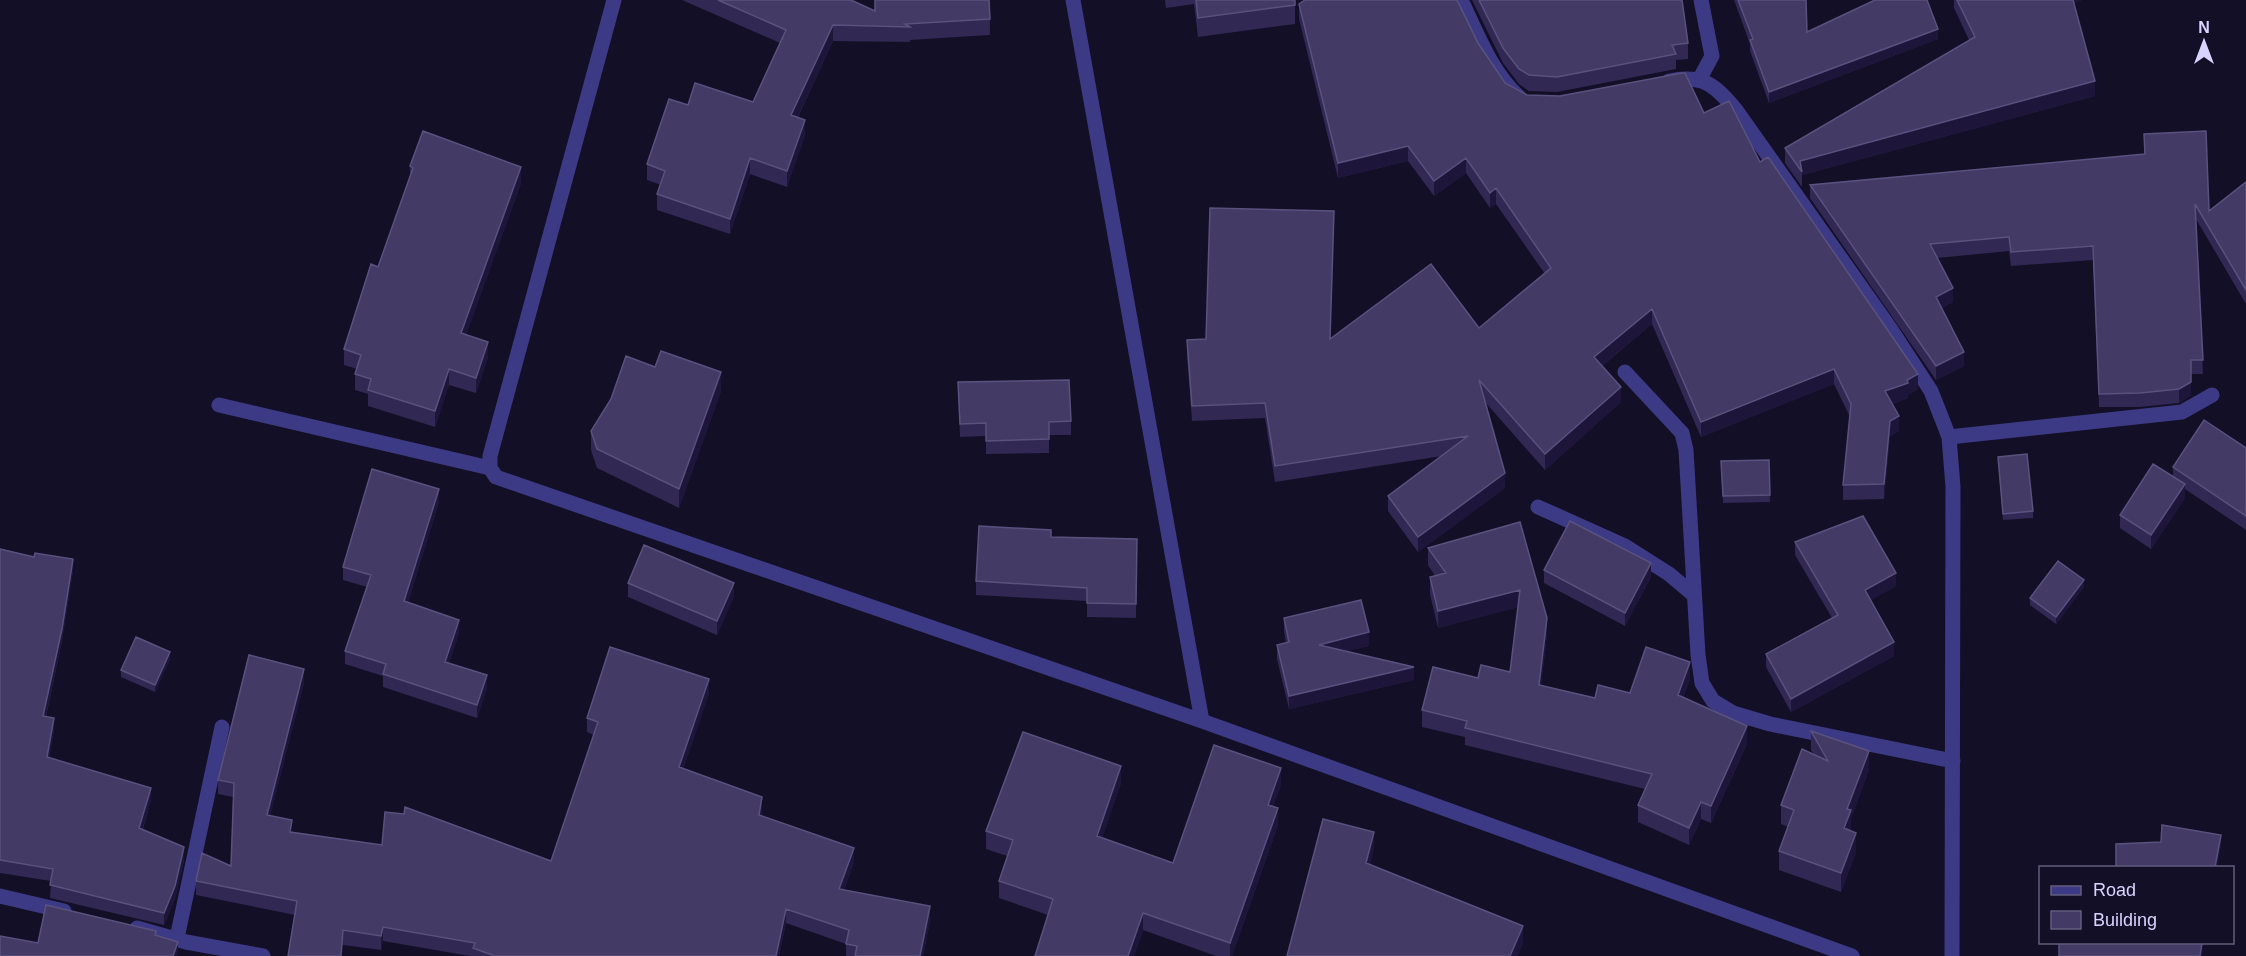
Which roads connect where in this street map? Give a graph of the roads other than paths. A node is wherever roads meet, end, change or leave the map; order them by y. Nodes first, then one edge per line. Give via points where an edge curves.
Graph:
1 (614, 0) edge
2 (1073, 0) edge
3 (1461, 0) edge
4 (1701, 0) edge
5 (1699, 80) junction
6 (1659, 82) edge
7 (1537, 103) edge
8 (1625, 372) dead end
9 (2212, 394) dead end
10 (219, 405) dead end
11 (1949, 437) junction
12 (490, 468) junction
13 (1538, 507) dead end
14 (1694, 595) junction
15 (1202, 721) junction
16 (222, 727) dead end
17 (1953, 761) junction
18 (0, 896) edge
19 (78, 914) edge
20 (122, 925) edge
21 (182, 945) edge
22 (263, 956) edge
23 (1852, 956) edge
24 (1952, 956) edge

1 - 12 street via 490,456
2 - 15 street
3 - 7 street via 1486,54 1509,89 1520,98
4 - 5 street via 1712,56
5 - 6 street
5 - 11 street via 1716,87 1736,110 1890,328 1931,391
8 - 14 street via 1682,433
9 - 11 street via 2182,412
10 - 12 street
11 - 17 street via 1953,487
12 - 15 street via 496,477
13 - 14 street via 1625,546
14 - 17 street via 1702,682 1713,701 1733,713 1770,724
15 - 23 street
16 - 21 street
17 - 24 street
18 - 19 street
20 - 21 street
21 - 22 street

